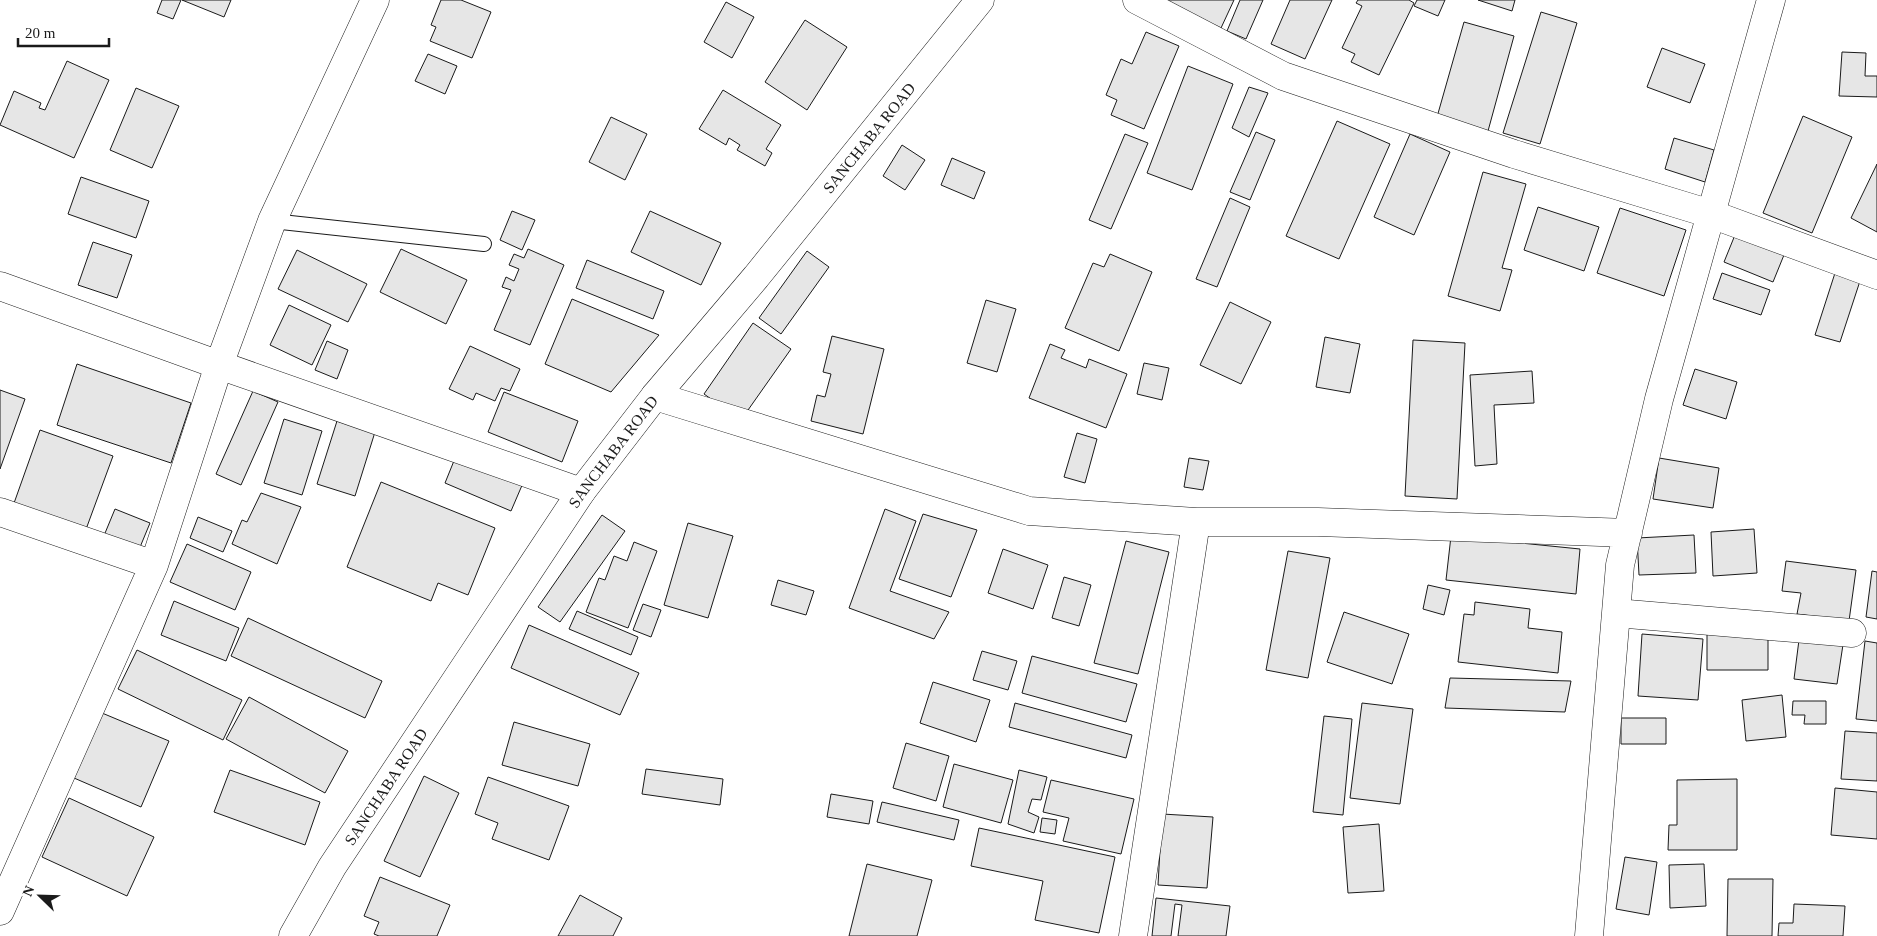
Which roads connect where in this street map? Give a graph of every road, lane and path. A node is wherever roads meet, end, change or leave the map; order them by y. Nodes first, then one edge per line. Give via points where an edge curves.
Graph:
1 (375, 0) edge
2 (980, 0) edge
3 (1137, 0) edge
4 (1771, 0) edge
5 (1711, 214) junction
6 (272, 220) junction
7 (484, 244) dead end
8 (1877, 275) edge
9 (0, 286) edge
10 (218, 365) junction
11 (655, 396) junction
12 (581, 492) junction
13 (0, 512) edge
14 (1196, 522) junction
15 (1628, 533) junction
16 (154, 566) junction
17 (1616, 613) junction
18 (1852, 633) dead end
19 (0, 911) edge
20 (293, 936) edge
21 (1133, 936) edge
22 (1589, 936) edge

1 - 6 street
2 - 11 street, SANCHABA ROAD via 756,277
3 - 5 street via 1283,76 1514,154
4 - 5 street
5 - 8 street
5 - 15 street via 1659,399
6 - 7 lane
6 - 10 street
9 - 10 street
10 - 12 street
10 - 16 street
11 - 12 street, SANCHABA ROAD
11 - 14 street via 1030,511
12 - 20 street, SANCHABA ROAD via 338,859
13 - 16 street
14 - 15 street via 1318,522
14 - 21 street
15 - 17 street via 1620,565
16 - 19 street
17 - 18 street
17 - 22 street

